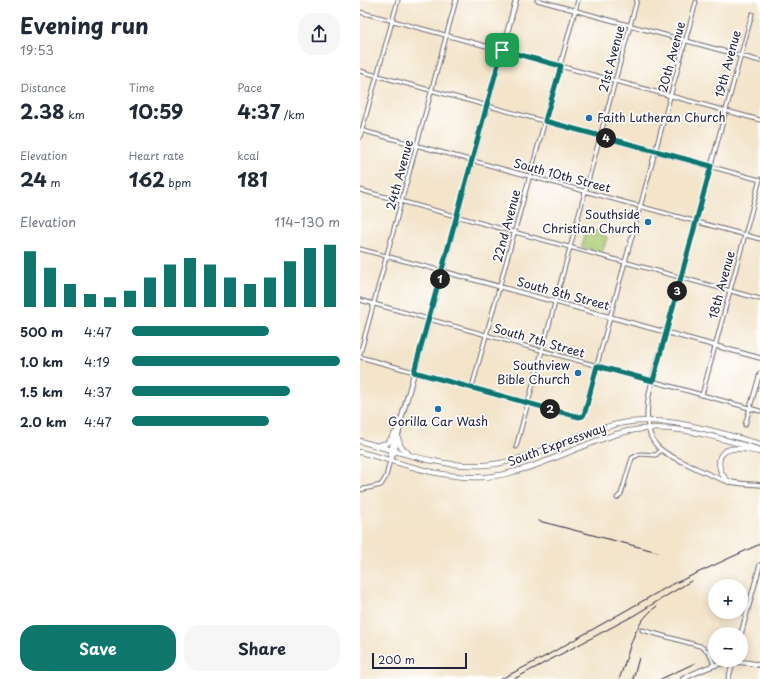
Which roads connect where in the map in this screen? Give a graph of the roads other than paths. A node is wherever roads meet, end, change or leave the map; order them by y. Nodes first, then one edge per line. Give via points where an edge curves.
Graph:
1 (398, 0) edge
2 (456, 0) edge
3 (516, 0) edge
4 (537, 0) edge
5 (578, 0) edge
6 (637, 0) edge
7 (696, 2) dead end
8 (575, 10) junction
9 (360, 12) edge
10 (752, 14) dead end
11 (392, 20) junction
12 (630, 25) junction
13 (447, 35) junction
14 (686, 40) junction
15 (502, 50) junction
16 (741, 56) junction
17 (760, 61) edge
18 (561, 66) junction
19 (360, 71) edge
20 (377, 76) junction
21 (615, 81) junction
22 (432, 90) junction
23 (671, 96) junction
24 (487, 106) junction
25 (726, 111) junction
26 (760, 120) edge
27 (545, 121) junction
28 (361, 130) edge
29 (600, 136) junction
30 (360, 137) edge
31 (417, 146) junction
32 (656, 151) junction
33 (472, 161) junction
34 (711, 166) junction
35 (530, 177) junction
36 (760, 180) edge
37 (360, 190) edge
38 (585, 192) junction
39 (402, 201) junction
40 (641, 207) junction
41 (457, 216) junction
42 (696, 222) junction
43 (515, 232) junction
44 (745, 235) junction
45 (760, 239) edge
46 (570, 247) junction
47 (360, 249) edge
48 (387, 256) junction
49 (626, 262) junction
50 (442, 271) junction
51 (681, 277) junction
52 (500, 287) junction
53 (730, 290) junction
54 (760, 299) edge
55 (360, 300) edge
56 (555, 302) junction
57 (374, 304) junction
58 (611, 317) junction
59 (429, 319) junction
60 (666, 332) junction
61 (487, 335) junction
62 (715, 346) junction
63 (542, 351) junction
64 (360, 355) edge
65 (760, 358) edge
66 (597, 366) junction
67 (414, 372) junction
68 (760, 373) edge
69 (653, 381) junction
70 (472, 387) junction
71 (702, 395) junction
72 (528, 403) junction
73 (750, 408) junction
74 (760, 411) edge
75 (401, 420) junction
76 (647, 420) junction
77 (745, 425) dead end
78 (649, 428) junction
79 (395, 433) junction
80 (398, 438) junction
81 (360, 441) edge
82 (760, 444) edge
83 (374, 445) junction
84 (516, 447) dead end
85 (393, 450) junction
86 (661, 450) junction
87 (760, 451) edge
88 (360, 452) edge
89 (415, 456) junction
90 (390, 460) junction
91 (729, 482) junction
92 (760, 485) edge
93 (360, 490) edge
94 (617, 498) dead end
95 (760, 565) edge
96 (743, 627) edge
97 (642, 630) dead end
98 (708, 651) edge
99 (748, 663) edge
100 (760, 665) edge
101 (710, 667) edge
102 (732, 667) edge
103 (683, 679) edge
104 (728, 679) edge

1 - 11 street
2 - 13 street, 24th Avenue
3 - 15 main road
4 - 8 street
5 - 8 street, 22nd Avenue
6 - 12 street, 21st Avenue
7 - 14 street, 20th Avenue
8 - 12 street
8 - 18 street, 22nd Avenue
9 - 11 street
10 - 16 street, 19th Avenue
11 - 13 street
11 - 20 street
12 - 14 street
12 - 21 street, 21st Avenue
13 - 15 street
13 - 22 street, 24th Avenue
14 - 16 street
14 - 23 street, 20th Avenue
15 - 18 street
15 - 24 main road
16 - 17 street
16 - 25 street, 19th Avenue
18 - 21 street
18 - 27 street, 22nd Avenue
19 - 20 street
20 - 22 street
20 - 28 street
21 - 23 street
21 - 29 street, 21st Avenue
22 - 24 street
22 - 31 street, 24th Avenue
23 - 25 street
23 - 32 street, 20th Avenue
24 - 27 street
24 - 33 main road
25 - 26 street
25 - 34 street, 19th Avenue
27 - 29 street
27 - 35 street, 22nd Avenue
28 - 30 street
28 - 31 street, South 10th Street
29 - 32 street
29 - 38 street, 21st Avenue
31 - 33 street, South 10th Street
31 - 39 street, 24th Avenue
32 - 34 street
32 - 40 street, 20th Avenue
33 - 35 street, South 10th Street
33 - 41 main road
34 - 36 street
34 - 42 street, 19th Avenue
35 - 38 street, South 10th Street
35 - 43 street, 22nd Avenue
36 - 44 street, 18th Avenue
37 - 39 street
38 - 40 street, South 10th Street
38 - 46 street, 21st Avenue
39 - 41 street
39 - 48 street, 24th Avenue
40 - 42 street, South 10th Street
40 - 49 street, 20th Avenue
41 - 43 street
41 - 50 main road
42 - 44 street, South 10th Street
42 - 51 street, 19th Avenue
43 - 46 street
43 - 52 street, 22nd Avenue
44 - 45 street, South 10th Street
44 - 53 street, 18th Avenue
46 - 49 street
46 - 56 street, 21st Avenue
47 - 48 street, South 8th Street
48 - 50 street, South 8th Street
48 - 57 street, 24th Avenue
49 - 51 street
49 - 58 street, 20th Avenue
50 - 52 street, South 8th Street
50 - 59 main road
51 - 53 street
51 - 60 street, 19th Avenue
52 - 56 street, South 8th Street
52 - 61 street, 22nd Avenue
53 - 54 street
53 - 62 street, 18th Avenue
55 - 57 street, South 7th Street
56 - 58 street, South 8th Street
56 - 63 street, 21st Avenue
57 - 59 street, South 7th Street
57 - 64 street, 24th Avenue
58 - 60 street, South 8th Street
58 - 66 street, 20th Avenue
59 - 61 street, South 7th Street
59 - 67 main road
60 - 62 street, South 8th Street
60 - 69 street, 19th Avenue
61 - 63 street, South 7th Street
61 - 70 street, 22nd Avenue
62 - 65 street, South 8th Street
62 - 71 street, 18th Avenue
63 - 66 street, South 7th Street
63 - 72 street, 21st Avenue
64 - 67 street
66 - 69 street, South 7th Street
66 - 72 street, 20th Avenue via 585,412 581,417
67 - 70 street
67 - 75 main road
68 - 73 street
69 - 71 street, South 7th Street
69 - 76 street, 19th Avenue via 648,400
70 - 72 street
71 - 73 street, South 7th Street
72 - 84 street, 21st Avenue
73 - 74 street, South 7th Street
73 - 77 street
75 - 79 main road
75 - 80 main road
76 - 78 street, 19th Avenue
76 - 82 main road, South Expressway via 689,424
76 - 89 main road, South Expressway via 606,426 527,456 496,464 451,464
78 - 86 street, 19th Avenue via 652,440
78 - 87 main road, South Expressway via 693,431
78 - 90 main road, South Expressway via 618,433 526,468 494,476 450,475
79 - 83 main road via 388,443
79 - 85 main road
80 - 85 main road
80 - 89 main road via 403,449
81 - 83 main road, South Expressway
83 - 85 main road, South Expressway
85 - 89 main road, South Expressway
85 - 90 main road
86 - 91 street
86 - 94 street via 654,456 640,454 632,458 621,494
87 - 91 main road via 734,449 723,454 719,461 719,470
88 - 90 main road, South Expressway
90 - 93 street via 381,485
91 - 92 street
95 - 96 street
97 - 98 street via 700,646
99 - 100 main road
101 - 103 main road
102 - 104 street

